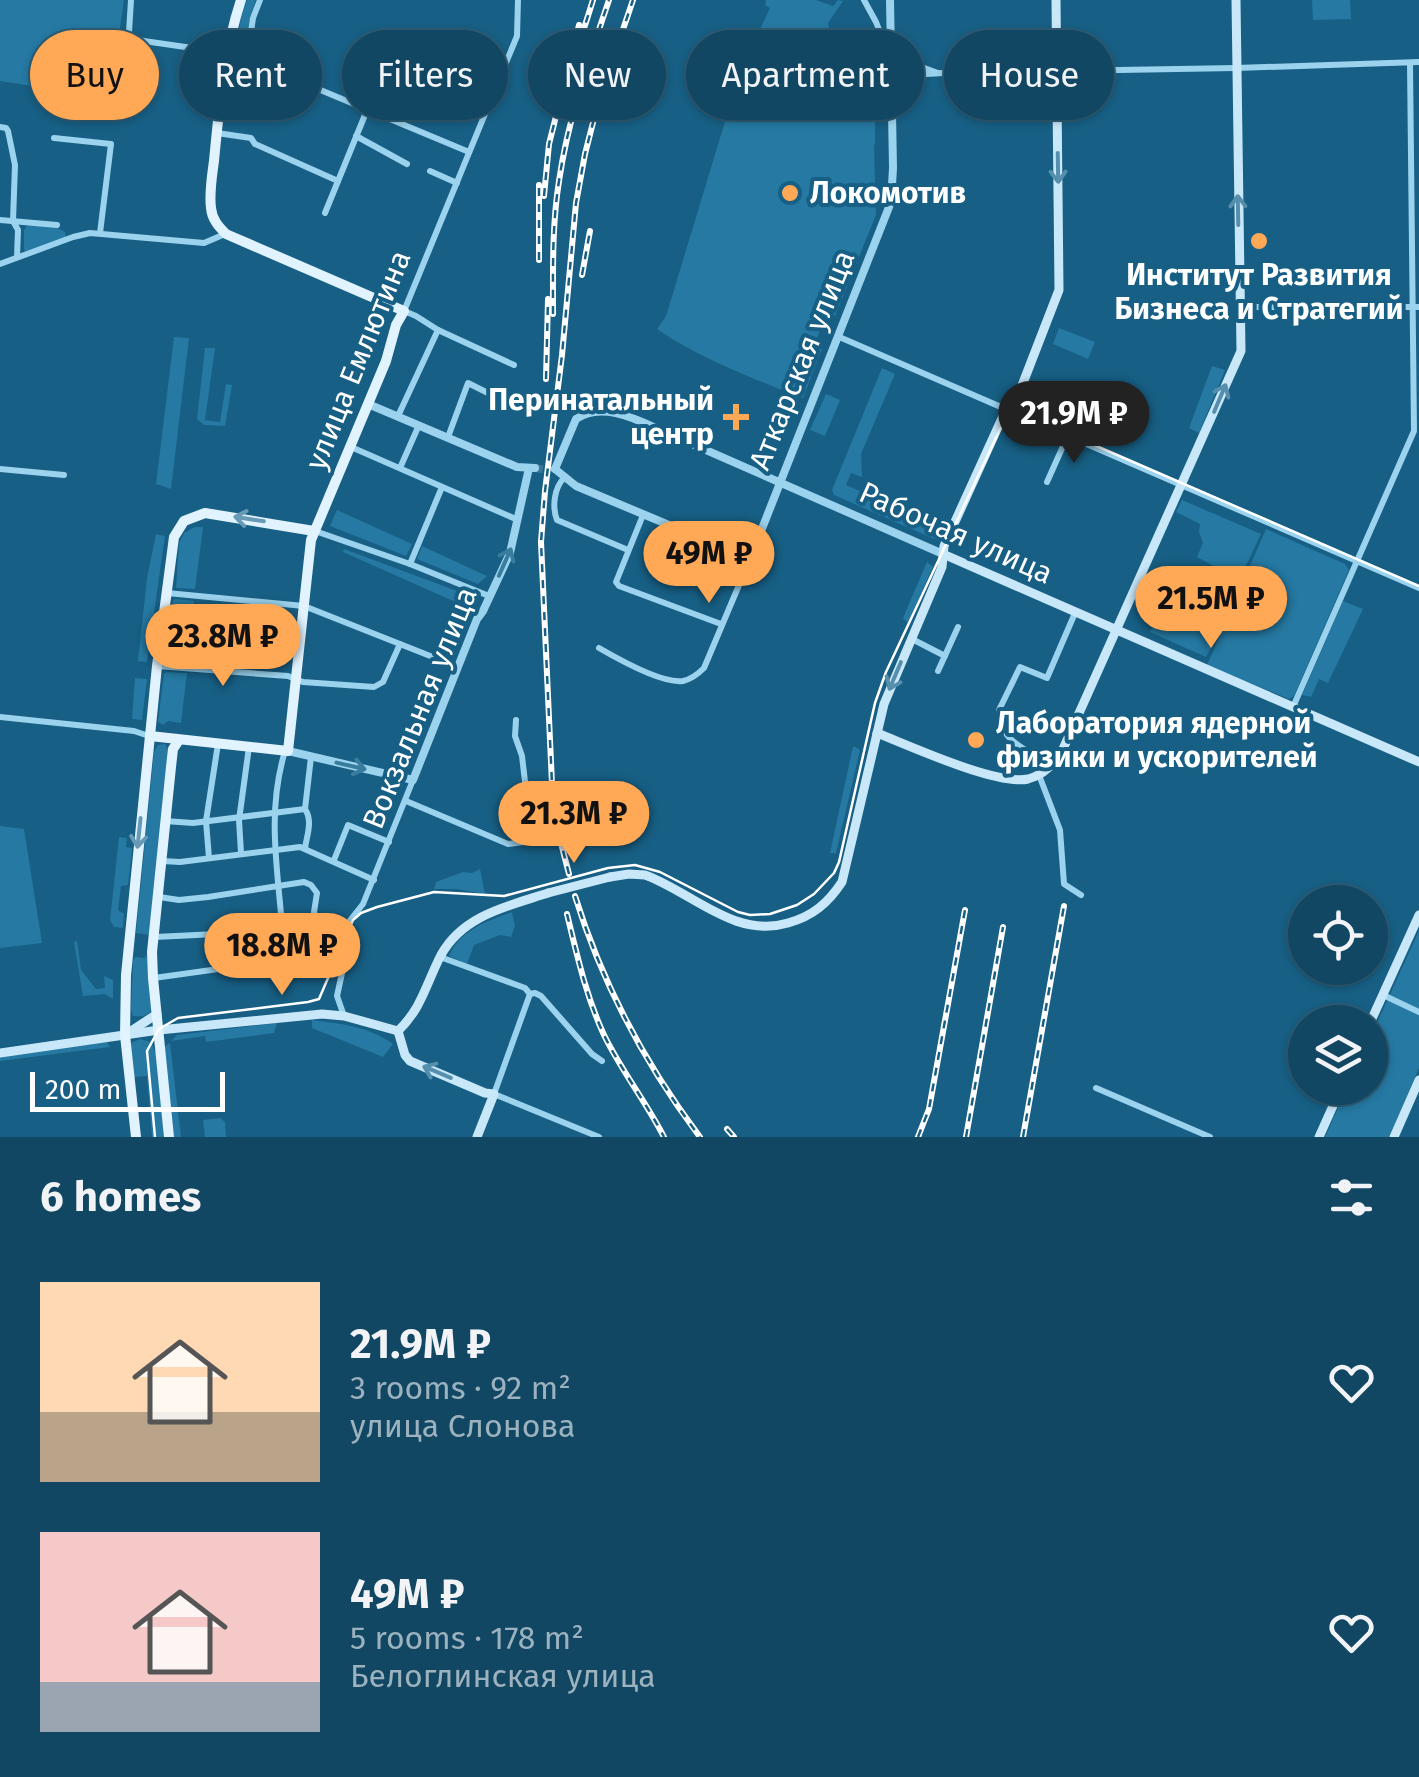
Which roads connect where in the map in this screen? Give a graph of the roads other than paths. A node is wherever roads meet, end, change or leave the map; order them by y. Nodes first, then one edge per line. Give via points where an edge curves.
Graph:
1 (131, 0) edge
2 (241, 0) edge
3 (260, 0) edge
4 (518, 0) edge
5 (864, 0) edge
6 (890, 0) edge
7 (1056, 0) edge
8 (1236, 0) edge
9 (234, 30) edge
10 (251, 30) edge
11 (879, 30) edge
12 (891, 30) edge
13 (1056, 30) edge
14 (179, 46) edge
15 (1414, 62) edge
16 (924, 67) edge
17 (1236, 68) junction
18 (1114, 69) edge
19 (939, 73) junction
20 (944, 73) edge
21 (924, 74) edge
22 (219, 120) edge
23 (363, 120) edge
24 (392, 120) edge
25 (893, 120) edge
26 (1057, 120) edge
27 (3, 127) edge
28 (217, 133) junction
29 (356, 136) junction
30 (54, 138) dead end
31 (470, 152) junction
32 (407, 164) dead end
33 (430, 171) dead end
34 (338, 181) junction
35 (457, 183) junction
36 (325, 213) dead end
37 (0, 220) edge
38 (13, 221) junction
39 (57, 225) dead end
40 (100, 233) junction
41 (226, 234) junction
42 (17, 258) junction
43 (0, 264) edge
44 (1240, 307) junction
45 (1416, 307) edge
46 (404, 311) junction
47 (438, 330) junction
48 (837, 336) junction
49 (514, 365) dead end
50 (500, 399) dead end
51 (368, 404) junction
52 (1010, 410) junction
53 (398, 416) junction
54 (419, 425) junction
55 (1068, 435) junction
56 (448, 438) junction
57 (350, 446) junction
58 (400, 468) junction
59 (0, 469) edge
60 (64, 476) dead end
61 (564, 478) junction
62 (1048, 482) dead end
63 (780, 483) junction
64 (1181, 485) junction
65 (442, 487) junction
66 (643, 515) junction
67 (518, 520) junction
68 (314, 531) junction
69 (628, 550) junction
70 (943, 554) junction
71 (750, 560) junction
72 (1356, 560) junction
73 (410, 564) junction
74 (1419, 588) edge
75 (166, 593) junction
76 (489, 596) junction
77 (304, 606) junction
78 (1075, 613) junction
79 (721, 624) junction
80 (958, 627) dead end
81 (1114, 630) junction
82 (912, 639) junction
83 (400, 644) junction
84 (599, 648) dead end
85 (945, 656) junction
86 (158, 666) junction
87 (458, 667) junction
88 (938, 670) dead end
89 (296, 679) junction
90 (1293, 707) junction
91 (0, 717) edge
92 (516, 720) dead end
93 (876, 734) junction
94 (150, 736) junction
95 (179, 740) junction
96 (218, 744) junction
97 (249, 747) junction
98 (286, 751) junction
99 (310, 756) junction
100 (1419, 762) edge
101 (1040, 774) junction
102 (413, 780) junction
103 (406, 801) junction
104 (305, 809) junction
105 (274, 813) junction
106 (239, 816) junction
107 (165, 821) junction
108 (206, 821) junction
109 (389, 842) junction
110 (305, 848) junction
111 (274, 849) junction
112 (241, 853) junction
113 (209, 858) junction
114 (334, 860) junction
115 (161, 861) junction
116 (374, 880) junction
117 (279, 887) junction
118 (1081, 895) dead end
119 (158, 896) junction
120 (1419, 915) edge
121 (316, 921) junction
122 (348, 923) junction
123 (282, 925) junction
124 (153, 936) junction
125 (440, 957) junction
126 (334, 958) junction
127 (153, 978) junction
128 (530, 994) junction
129 (1383, 995) junction
130 (1378, 1005) edge
131 (1419, 1012) edge
132 (157, 1014) junction
133 (344, 1016) junction
134 (159, 1030) junction
135 (398, 1031) junction
136 (126, 1035) junction
137 (0, 1053) edge
138 (602, 1061) dead end
139 (1419, 1080) edge
140 (1096, 1088) dead end
141 (494, 1094) junction
142 (1333, 1105) edge
143 (136, 1137) edge
144 (169, 1137) edge
145 (477, 1137) edge
146 (600, 1137) edge
147 (1210, 1137) edge
148 (1319, 1137) edge
149 (1394, 1137) edge

1 - 14 street via 130,38
2 - 9 main road
3 - 10 street
4 - 31 street, улица Емлютина via 517,36
5 - 11 street
6 - 12 street, Аткарская улица
7 - 13 main road
8 - 17 main road
15 - 17 street
15 - 45 street
16 - 19 street
17 - 18 street
44 -> 17 main road
19 - 20 street
19 - 21 street
22 - 28 main road
23 - 29 street
24 - 31 street
25 - 48 street, Аткарская улица via 891,202
26 -> 52 main road via 1059,290
27 - 38 street via 15,164
28 - 34 street via 251,138
28 - 41 main road via 211,212
29 - 32 street
29 - 34 street
30 - 40 street via 111,144
31 - 35 street, улица Емлютина
33 - 35 street
34 - 36 street
35 - 46 street, улица Емлютина
37 - 38 street
38 - 39 street
38 - 42 street
40 - 41 street via 204,243
40 - 42 street
41 - 46 main road
42 - 43 street
44 - 45 street
64 -> 44 main road via 1241,350
45 - 72 street via 1414,431
46 - 47 street
46 - 51 main road, улица Емлютина
47 - 49 street
47 - 53 street
48 - 52 street
48 - 63 street, Аткарская улица
50 - 56 street via 468,383
51 - 53 street
51 - 57 main road, улица Емлютина
52 - 55 street
52 - 70 main road
53 - 54 street
54 - 56 street
54 - 58 street
55 - 62 street
55 - 64 street
56 - 67 street, Вокзальная улица via 532,468
57 - 58 street
57 - 68 main road, улица Емлютина
58 - 65 street
59 - 60 street
61 - 63 street, Рабочая улица via 552,470 576,419 611,411
61 - 66 street
61 - 69 street via 557,520
63 - 70 street, Рабочая улица
63 - 71 street, Аткарская улица
64 - 72 street
64 - 81 main road
65 - 67 street
65 - 73 street
66 - 69 street
66 - 71 street
76 -> 67 street, Вокзальная улица
68 - 73 street
68 -> 75 main road via 205,513 184,520 174,537
68 - 77 main road, улица Емлютина
69 - 79 street via 619,586
70 - 78 main road, Рабочая улица
70 - 82 main road
71 - 79 street, Аткарская улица
72 - 74 street
72 - 90 street
73 - 76 street
75 - 77 street
75 - 86 main road
76 - 87 street, Вокзальная улица
77 - 83 street
77 - 89 main road, улица Емлютина
78 - 81 main road, Рабочая улица
78 - 101 street via 1046,678 1020,667 1000,710 1008,736 1033,754
79 - 84 street, Аткарская улица via 704,668 684,681 670,681
80 - 85 street
81 - 90 main road, Рабочая улица
81 - 101 main road via 1063,748
82 - 85 street
82 -> 93 main road
83 - 87 street
83 - 89 street via 379,686
85 - 88 street
86 - 89 street
86 - 94 main road
87 - 102 street, Вокзальная улица
89 - 98 main road, улица Емлютина
90 - 100 main road, Рабочая улица
91 - 94 street
92 - 103 street via 536,839 508,844
93 - 101 main road via 988,774 1018,780
93 - 125 main road, bridge via 842,882 809,915 766,927 735,922 644,875 629,874 494,912 469,924
94 - 95 main road
94 -> 136 main road
95 - 96 main road
95 - 107 main road
96 - 97 main road
96 - 108 street
97 - 98 main road
97 - 106 street
98 - 99 street
98 - 105 street, улица Емлютина
99 -> 102 street
99 - 104 street
101 - 118 street via 1060,830 1064,884
102 - 103 street, Вокзальная улица
103 - 109 street, Вокзальная улица
104 - 105 street
104 - 110 street
105 - 106 street
105 - 111 street, улица Емлютина
106 - 108 street
106 - 112 street
107 - 108 street
107 - 115 main road
108 - 113 street
109 - 114 street via 348,825
109 - 116 street, Вокзальная улица
110 - 111 street
110 - 114 street
111 - 112 street
111 - 117 street, улица Емлютина
112 - 113 street
113 - 115 street
114 - 116 street
115 - 119 main road
116 - 122 street, Вокзальная улица
117 - 119 street via 179,900
117 - 121 street via 311,886 318,893
117 - 123 street, улица Емлютина
119 - 124 main road
120 - 129 main road
121 - 122 street
121 - 123 street
122 - 126 street, Вокзальная улица
123 - 124 street
124 - 127 main road
125 - 128 street
125 - 135 main road via 420,1004
126 - 127 street via 319,953
126 - 133 street via 342,973 336,996
127 - 132 main road
128 - 138 street via 541,996
128 - 141 street
129 - 130 main road
129 - 131 street
132 - 134 main road
132 - 136 main road
133 - 134 main road
133 - 135 main road
134 - 136 main road
134 - 144 main road
141 -> 135 main road via 410,1061
136 - 137 main road
136 - 143 main road
139 - 149 main road
140 - 147 street
141 - 145 main road
141 - 146 street
142 - 148 main road

